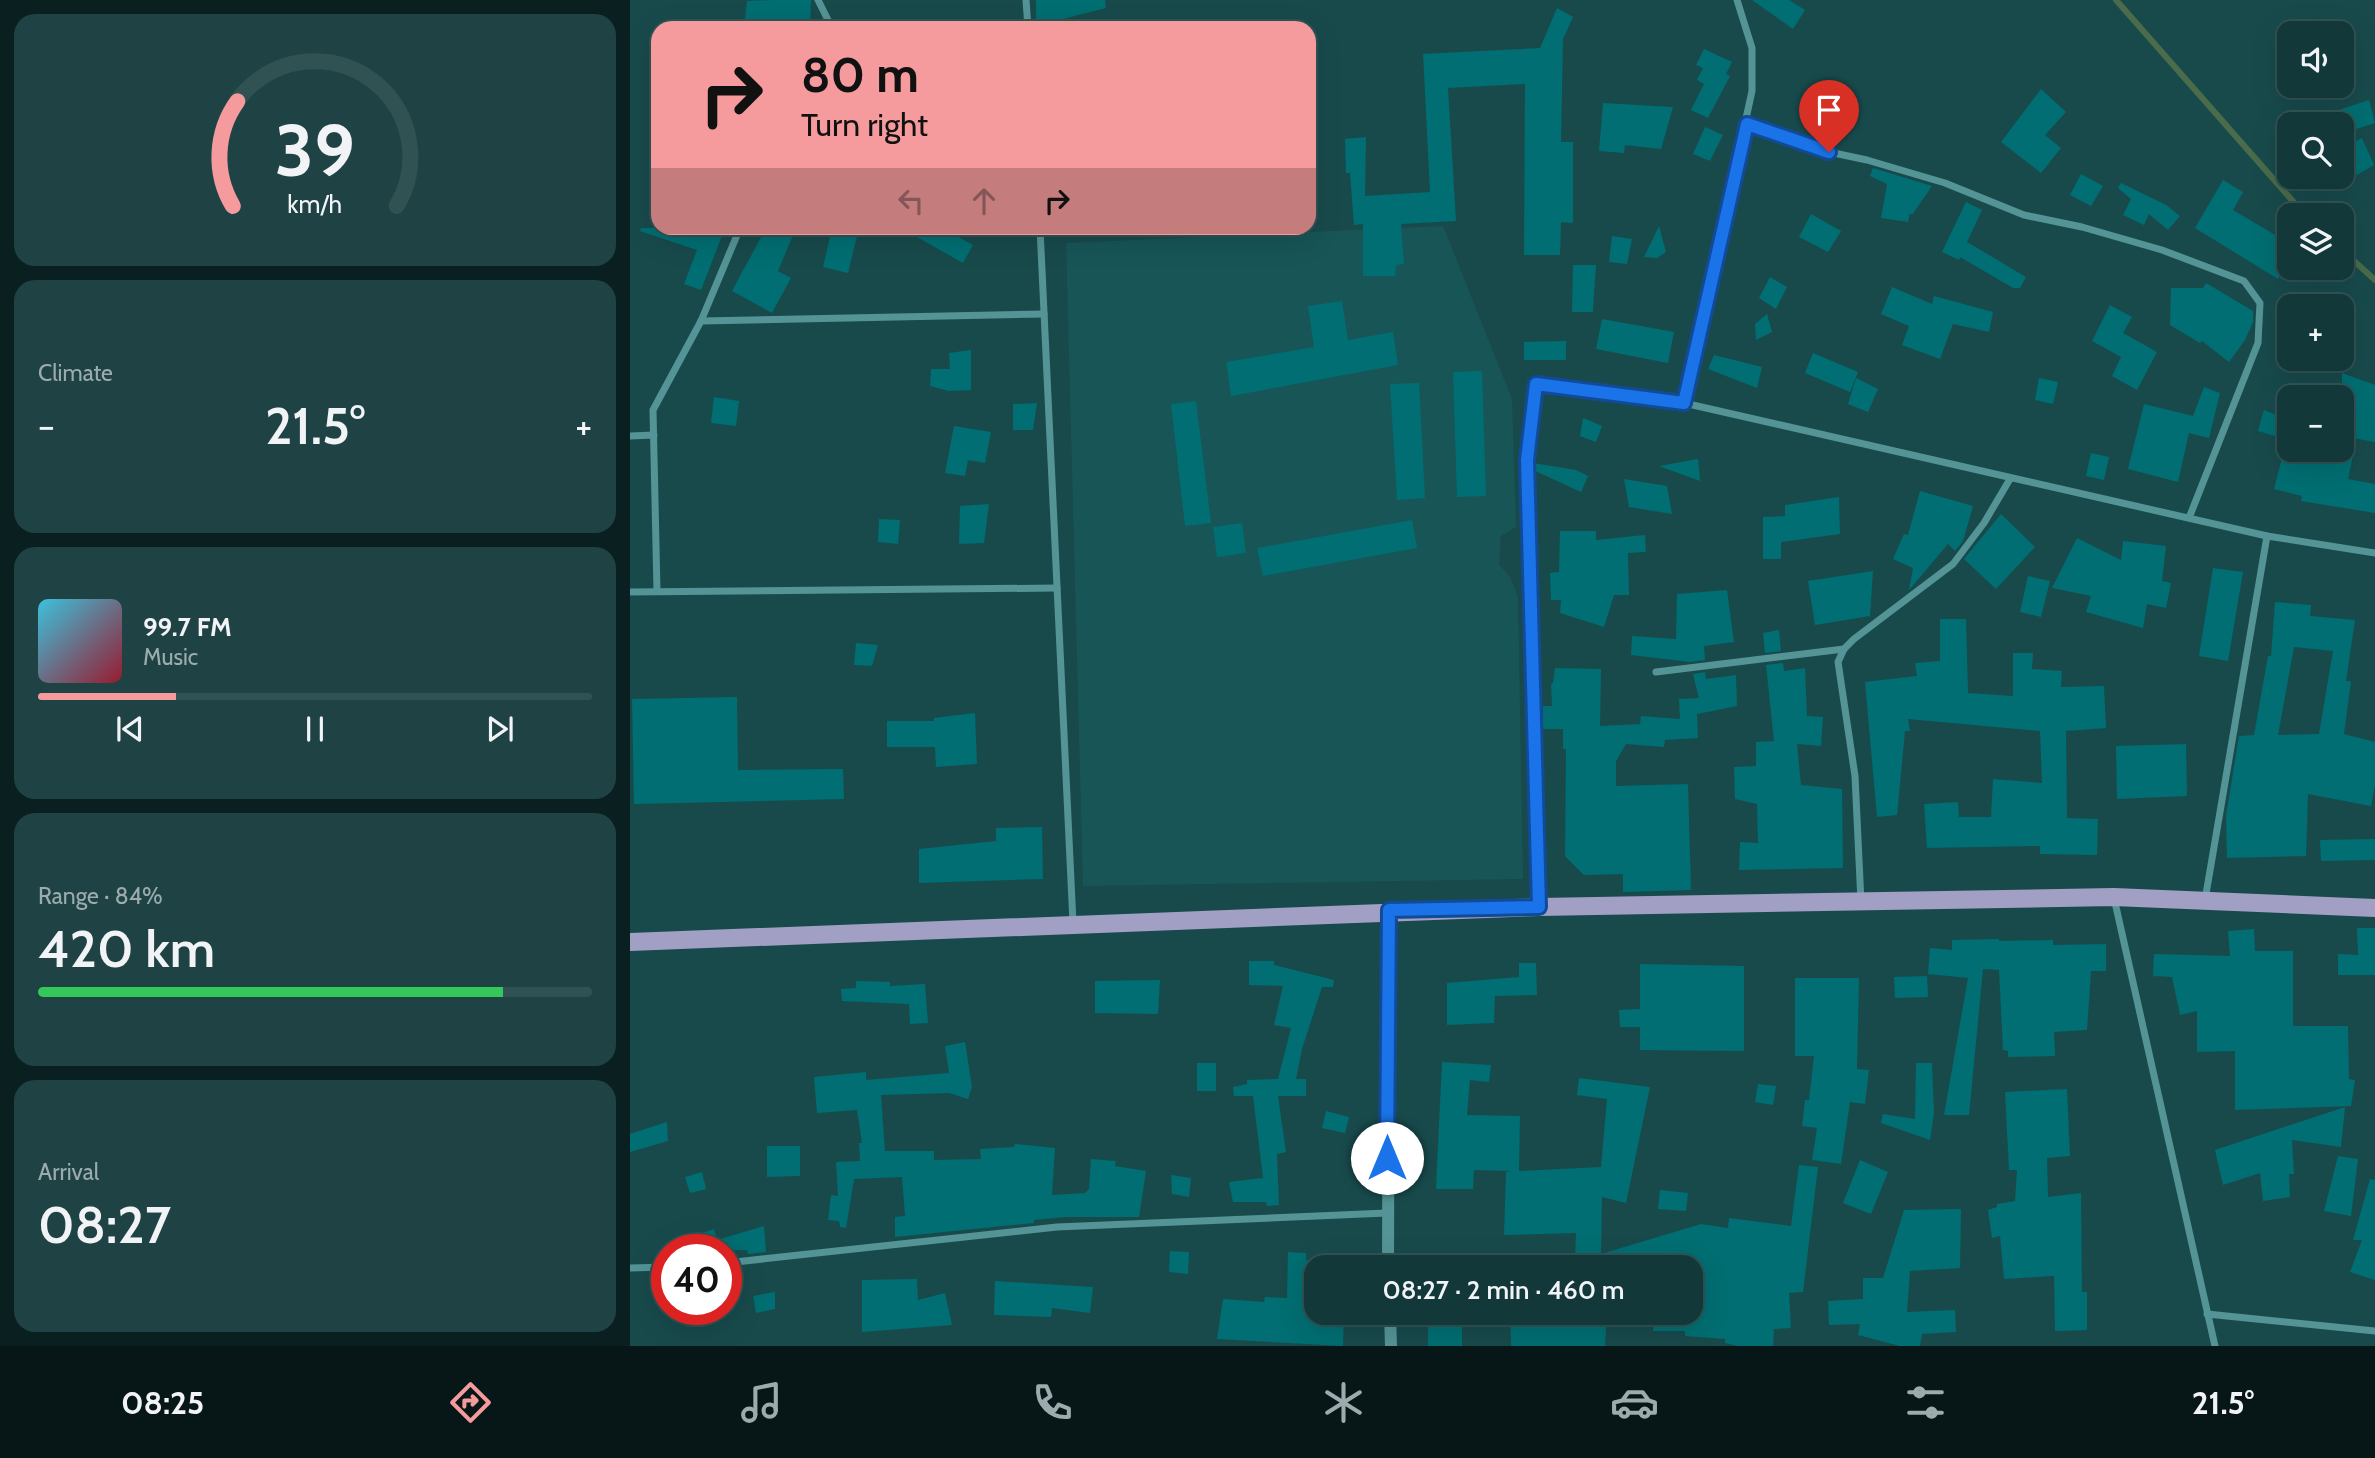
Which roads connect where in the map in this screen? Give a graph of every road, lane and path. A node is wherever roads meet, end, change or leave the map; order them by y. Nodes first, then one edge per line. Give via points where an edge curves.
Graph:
1 (818, 0) edge
2 (1026, 0) edge
3 (1737, 0) edge
4 (828, 21) edge
5 (1028, 21) edge
6 (1747, 124) junction
7 (737, 235) edge
8 (1041, 235) edge
9 (1044, 313) junction
10 (701, 321) junction
11 (1684, 403) junction
12 (654, 435) junction
13 (630, 436) edge
14 (2010, 479) junction
15 (2189, 518) junction
16 (2267, 536) junction
17 (2375, 553) edge
18 (1057, 588) junction
19 (657, 591) junction
20 (630, 592) edge
21 (1844, 649) junction
22 (1656, 672) dead end
23 (2114, 897) junction
24 (2205, 900) junction
25 (1861, 902) junction
26 (1539, 907) junction
27 (2375, 908) edge
28 (1389, 910) junction
29 (1073, 923) junction
30 (630, 942) edge
31 (1387, 1213) junction
32 (1388, 1255) edge
33 (742, 1261) edge
34 (651, 1267) edge
35 (630, 1268) edge
36 (2207, 1314) junction
37 (1390, 1325) edge
38 (2375, 1331) edge
39 (1391, 1346) edge
40 (2215, 1346) edge

1 - 4 street
2 - 5 street
3 - 6 street via 1752,48 1754,73
6 - 11 street
6 - 15 street via 1945,183 2024,215 2162,250 2244,281 2260,303 2258,343
7 - 10 street
8 - 9 street
9 - 10 street
9 - 18 street
10 - 12 street via 653,410
11 - 14 street
11 - 26 street via 1536,384 1527,460
12 - 13 street
12 - 19 street
14 - 15 street
14 - 21 street via 1953,564
15 - 16 street
16 - 17 street
16 - 24 street
18 - 19 street
18 - 29 street
19 - 20 street
21 - 22 street
21 - 25 street via 1838,662 1855,776
23 - 24 main road
23 - 25 main road
23 - 36 street
24 - 27 main road
25 - 26 main road
26 - 28 main road
28 - 29 main road
28 - 31 street
29 - 30 main road
31 - 32 street
31 - 33 street via 1057,1227
34 - 35 street
36 - 38 street
36 - 40 street
37 - 39 street

